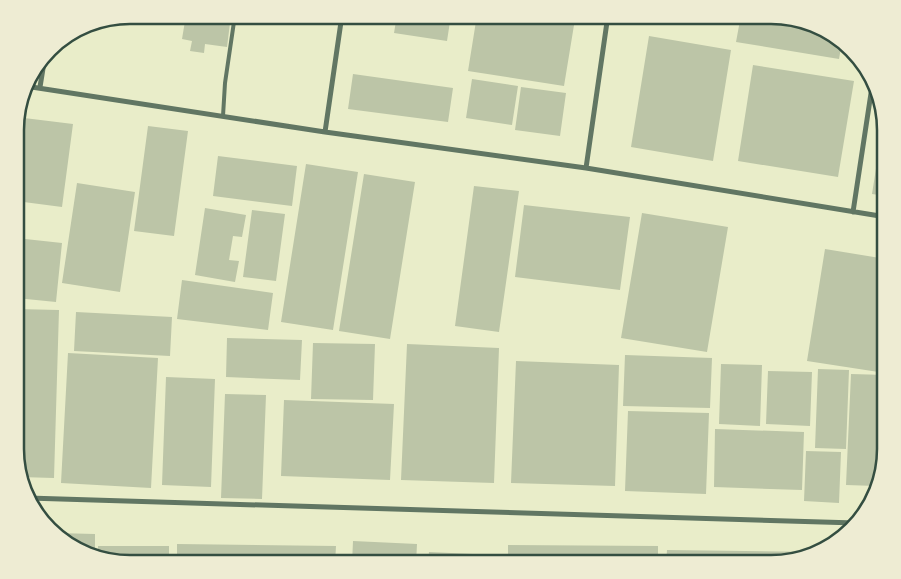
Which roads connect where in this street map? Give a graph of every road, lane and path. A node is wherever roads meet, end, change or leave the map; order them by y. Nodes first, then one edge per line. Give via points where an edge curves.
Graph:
1 (234, 24) edge
2 (341, 24) edge
3 (607, 24) edge
4 (43, 70) edge
5 (33, 87) edge
6 (40, 88) junction
7 (871, 94) edge
8 (223, 116) junction
9 (325, 132) junction
10 (586, 168) junction
11 (853, 212) junction
12 (877, 216) edge
13 (36, 498) edge
14 (847, 523) edge

1 - 8 lane
2 - 9 street
3 - 10 street
4 - 6 street
5 - 6 street
6 - 8 street
7 - 11 street
8 - 9 street
9 - 10 street
10 - 11 street
11 - 12 street
13 - 14 street

